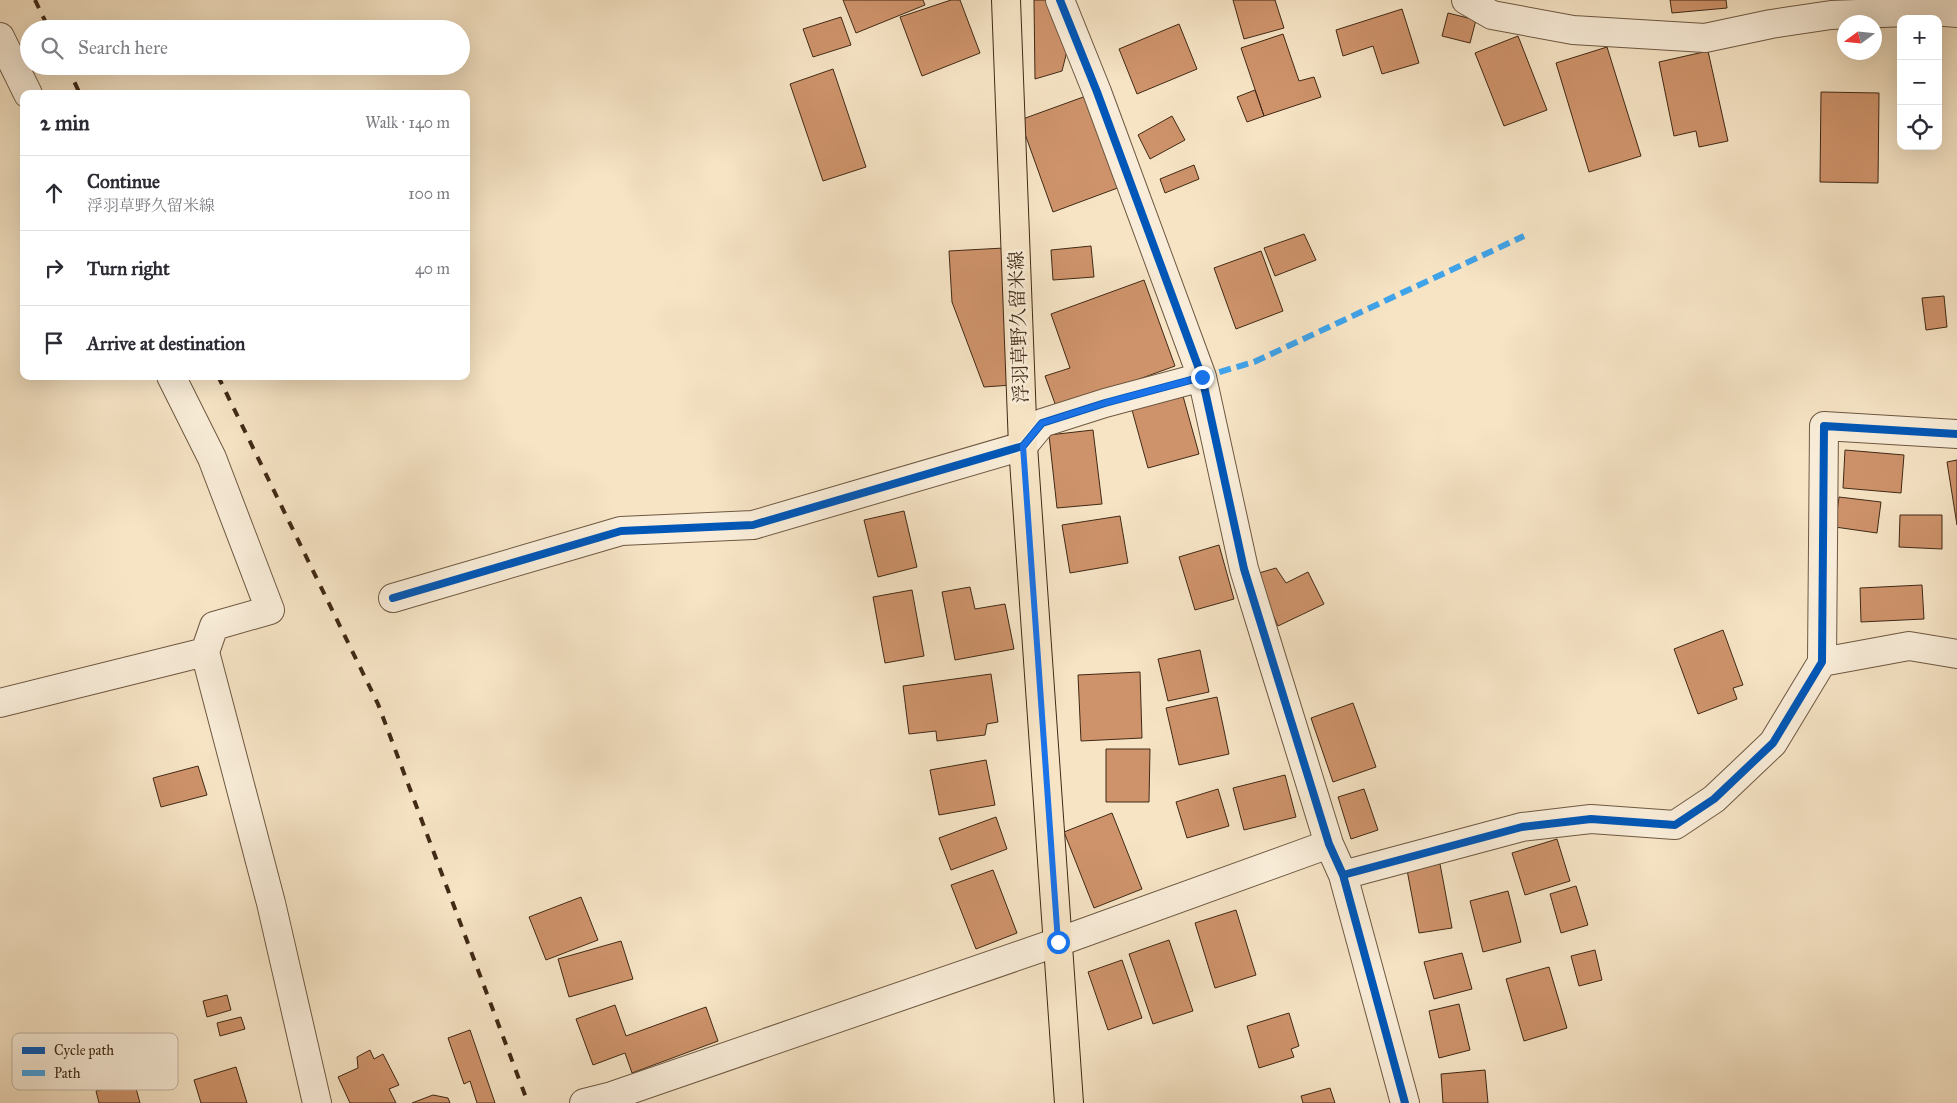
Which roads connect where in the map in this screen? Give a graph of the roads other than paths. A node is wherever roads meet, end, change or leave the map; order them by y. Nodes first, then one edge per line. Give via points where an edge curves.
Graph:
1 (1006, 0) edge
2 (1060, 0) edge
3 (1466, 0) edge
4 (1942, 8) edge
5 (0, 37) edge
6 (26, 90) edge
7 (1202, 377) junction
8 (173, 380) edge
9 (1957, 434) edge
10 (1023, 446) junction
11 (393, 598) dead end
12 (205, 652) junction
13 (1957, 654) edge
14 (1822, 662) junction
15 (0, 703) edge
16 (1329, 844) junction
17 (1343, 875) junction
18 (1058, 942) junction
19 (317, 1103) edge
20 (584, 1103) edge
21 (1069, 1103) edge
22 (1405, 1103) edge

1 - 10 main road, 浮羽草野久留米線
2 - 7 street
3 - 4 street via 1492,15 1573,30 1705,38 1832,15
5 - 6 street
7 - 10 street via 1042,423
7 - 16 street via 1244,569
8 - 12 street via 212,458 270,610 214,626
9 - 14 street via 1824,426
10 - 11 street via 753,525 621,531
10 - 18 main road, 浮羽草野久留米線
12 - 15 street
12 - 19 street via 271,903
13 - 14 street via 1908,646
14 - 17 street via 1773,743 1714,800 1675,825 1592,819 1522,827
16 - 17 street
16 - 18 street
17 - 22 street
18 - 20 street
18 - 21 main road, 浮羽草野久留米線

